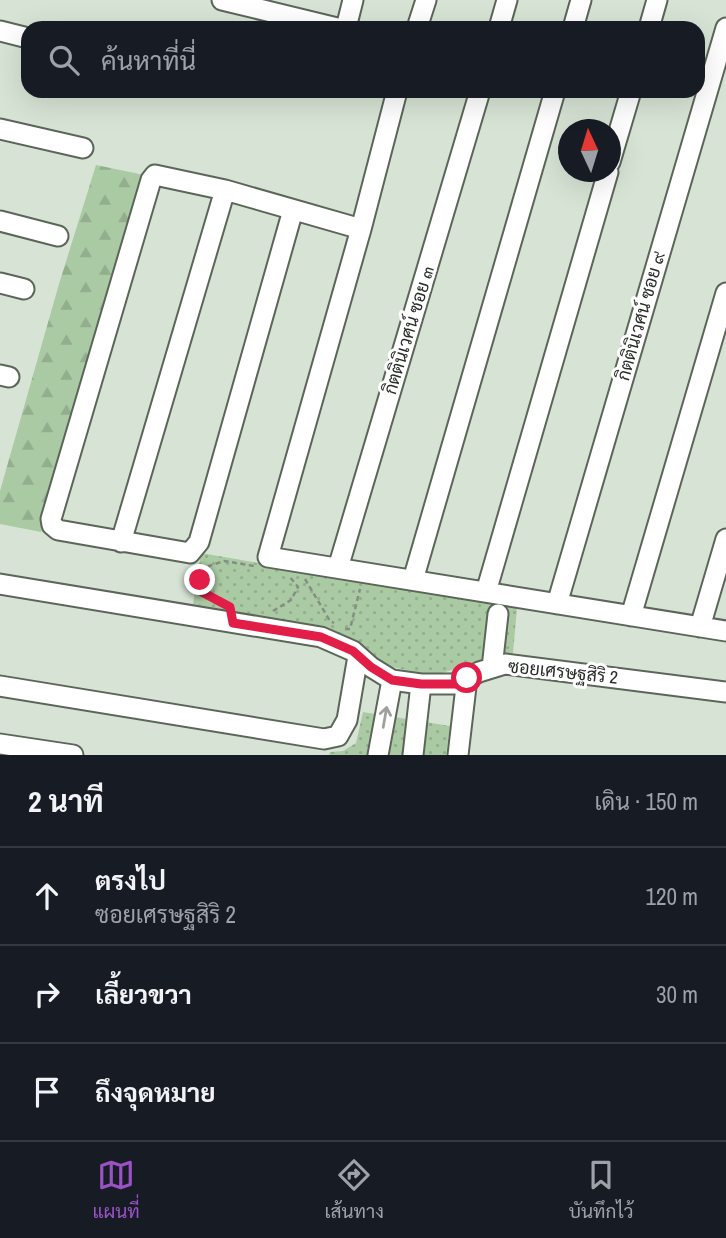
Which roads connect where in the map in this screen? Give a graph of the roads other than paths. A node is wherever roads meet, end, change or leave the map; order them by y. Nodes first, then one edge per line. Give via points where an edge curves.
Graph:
1 (222, 0) edge
2 (353, 0) edge
3 (426, 0) edge
4 (507, 0) edge
5 (581, 0) edge
6 (657, 0) edge
7 (308, 21) edge
8 (348, 21) edge
9 (419, 21) edge
10 (501, 21) edge
11 (575, 21) edge
12 (651, 21) edge
13 (726, 28) edge
14 (0, 31) edge
15 (21, 36) edge
16 (395, 98) edge
17 (478, 98) edge
18 (553, 98) edge
19 (629, 98) edge
20 (621, 126) edge
21 (0, 129) edge
22 (83, 148) dead end
23 (605, 182) edge
24 (225, 190) junction
25 (293, 210) junction
26 (0, 222) edge
27 (361, 229) junction
28 (58, 236) dead end
29 (0, 283) edge
30 (24, 289) dead end
31 (726, 293) edge
32 (726, 539) edge
33 (121, 541) junction
34 (338, 568) junction
35 (413, 580) junction
36 (0, 584) edge
37 (486, 592) junction
38 (557, 604) junction
39 (498, 614) dead end
40 (631, 616) junction
41 (700, 627) junction
42 (726, 632) edge
43 (358, 656) junction
44 (492, 668) junction
45 (467, 678) junction
46 (392, 680) junction
47 (421, 684) junction
48 (0, 686) edge
49 (726, 692) edge
50 (0, 744) edge
51 (73, 755) edge
52 (378, 755) edge
53 (413, 755) edge
54 (458, 755) edge

1 - 7 street
2 - 8 street
3 - 9 street
4 - 10 street
5 - 11 street
6 - 12 street
13 - 38 street, กิตตินิเวศน์ ซอย ๙
14 - 15 street
16 - 27 street
17 - 34 street, กิตตินิเวศน์ ซอย ๓
18 - 35 street
19 - 20 street
21 - 22 street
23 - 37 street
24 - 25 street
24 - 33 street
24 - 33 street via 162,175 151,180 51,519 58,530
25 - 27 street
25 - 33 street via 199,542 190,553
26 - 28 street
27 - 34 street via 268,557
29 - 30 street
31 - 40 street
32 - 41 street
34 - 35 street
35 - 37 street
36 - 43 street, ซอยเศรษฐสิริ 2 via 321,637
37 - 38 street
38 - 40 street
39 - 44 street
40 - 41 street
41 - 42 street
43 - 46 street, ซอยเศรษฐสิริ 2
43 - 48 street via 347,720 338,736 324,738
44 - 45 street, ซอยเศรษฐสิริ 2
44 - 49 street, ซอยเศรษฐสิริ 2 via 518,665
45 - 47 street, ซอยเศรษฐสิริ 2 via 457,684
45 - 54 street
46 - 47 street, ซอยเศรษฐสิริ 2
52 -> 46 street
47 - 53 street
50 - 51 street

